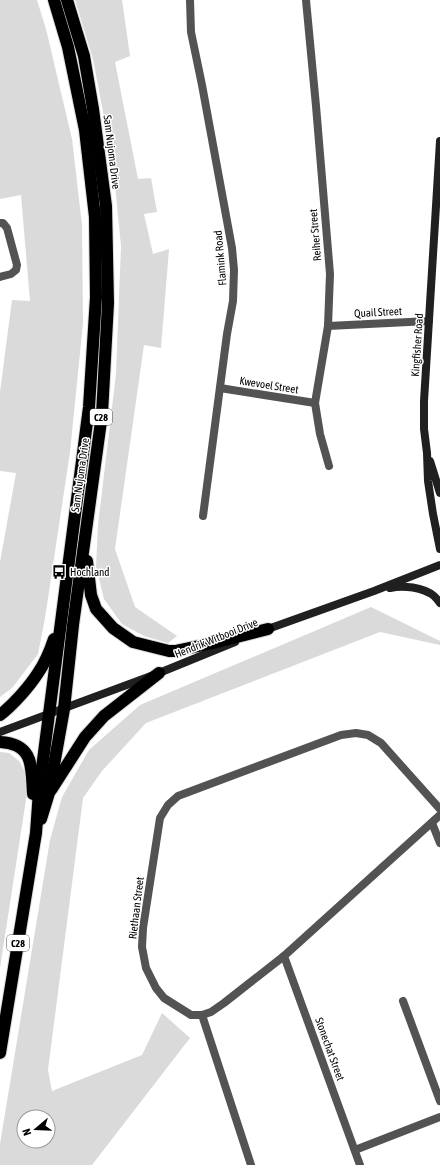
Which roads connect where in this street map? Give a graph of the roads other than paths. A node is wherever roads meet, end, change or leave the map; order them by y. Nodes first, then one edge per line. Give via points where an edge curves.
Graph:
1 (54, 0) edge
2 (68, 0) edge
3 (190, 0) edge
4 (306, 0) edge
5 (440, 141) edge
6 (0, 223) edge
7 (0, 278) edge
8 (429, 321) junction
9 (328, 326) junction
10 (220, 388) junction
11 (315, 403) junction
12 (427, 453) junction
13 (330, 466) dead end
14 (440, 493) edge
15 (203, 516) dead end
16 (85, 542) junction
17 (440, 549) edge
18 (440, 565) edge
19 (374, 591) junction
20 (440, 603) edge
21 (61, 621) junction
22 (268, 629) junction
23 (159, 674) junction
24 (64, 709) junction
25 (0, 715) edge
26 (49, 715) junction
27 (0, 732) edge
28 (0, 742) edge
29 (49, 793) junction
30 (440, 809) edge
31 (440, 815) edge
32 (432, 823) junction
33 (36, 833) junction
34 (440, 843) edge
35 (284, 956) junction
36 (403, 1001) dead end
37 (202, 1015) junction
38 (0, 1053) edge
39 (440, 1101) edge
40 (440, 1117) edge
41 (355, 1150) junction
42 (252, 1165) edge
43 (360, 1165) edge

1 - 21 highway, Sam Nujoma Drive / C28 via 68,47 85,130 95,217 96,297 89,407
2 - 16 highway, Sam Nujoma Drive / C28 via 84,56 94,109 106,206 108,304 102,414
3 - 10 street, Flamink Road via 191,32 232,248 233,301
4 - 9 street, Reiher Street via 330,274
5 - 8 main road, Kingfisher Road
6 - 7 street via 7,228 17,265 11,274
8 - 9 street, Quail Street
8 - 12 main road, Kingfisher Road via 424,401
9 - 11 street, Reiher Street
10 - 11 street, Kwevoel Street
10 - 15 street, Flamink Road
11 - 13 street, Reiher Street via 320,434
12 - 14 main road
12 - 17 main road, Kingfisher Road via 430,498
16 - 22 highway via 91,595 96,609 113,628 133,642 175,651
16 - 24 highway, Sam Nujoma Drive / C28
18 - 19 main road, Hendrik Witbooi Drive
19 - 20 main road via 409,586 433,595
19 - 22 main road, Hendrik Witbooi Drive
21 - 25 highway via 38,673
21 - 26 highway, Sam Nujoma Drive / C28
22 - 23 main road, Hendrik Witbooi Drive
23 - 24 main road, Hendrik Witbooi Drive
23 - 29 highway via 104,716 85,737
24 - 26 main road, Hendrik Witbooi Drive
24 - 29 highway, Sam Nujoma Drive / C28
26 - 27 main road, Hendrik Witbooi Drive
26 - 33 highway, Sam Nujoma Drive / C28
28 - 33 highway via 22,749 31,761
29 - 33 highway, Sam Nujoma Drive / C28
30 - 37 street, Riethaan Street via 381,743 368,735 356,733 341,735 178,796 168,805 160,818 157,830 142,947 146,968 164,998 191,1015
31 - 32 street
32 - 34 street
32 - 35 street
33 - 38 highway, Sam Nujoma Drive / C28
35 - 37 street via 224,1003
35 - 41 street, Stonechat Street
36 - 39 street
37 - 42 street
40 - 41 street
41 - 43 street, Stonechat Street

